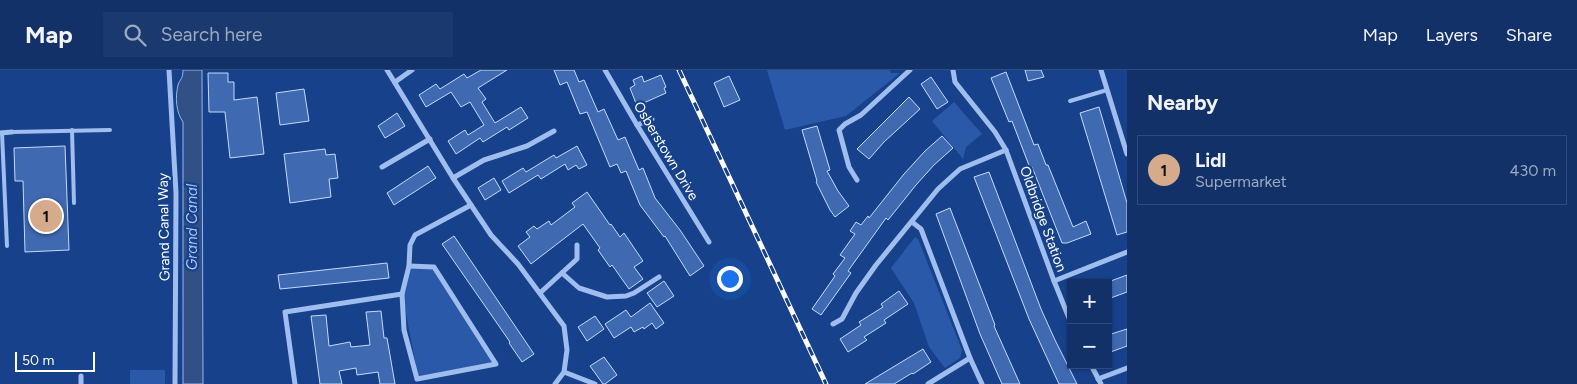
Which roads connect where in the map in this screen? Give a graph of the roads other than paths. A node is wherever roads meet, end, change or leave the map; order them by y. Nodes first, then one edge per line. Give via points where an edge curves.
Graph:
1 (169, 70) edge
2 (388, 70) edge
3 (412, 70) edge
4 (605, 70) edge
5 (910, 70) edge
6 (954, 70) edge
7 (1101, 70) edge
8 (395, 82) junction
9 (1107, 90) junction
10 (1070, 101) dead end
11 (652, 118) dead end
12 (637, 126) junction
13 (72, 130) junction
14 (110, 130) dead end
15 (554, 131) dead end
16 (12, 132) joint
17 (1, 133) edge
18 (430, 139) junction
19 (1006, 150) junction
20 (1127, 154) edge
21 (382, 167) dead end
22 (453, 178) junction
23 (856, 180) dead end
24 (74, 203) dead end
25 (471, 205) junction
26 (912, 222) junction
27 (709, 242) dead end
28 (577, 245) dead end
29 (6, 246) dead end
30 (1127, 252) edge
31 (409, 266) junction
32 (562, 273) junction
33 (659, 277) dead end
34 (1054, 281) junction
35 (540, 293) junction
36 (402, 294) junction
37 (1067, 313) edge
38 (833, 324) dead end
39 (970, 358) junction
40 (1127, 368) edge
41 (1093, 369) edge
42 (564, 372) junction
43 (80, 376) dead end
44 (1100, 381) edge
45 (81, 384) edge
46 (175, 384) edge
47 (295, 384) edge
48 (555, 384) edge
49 (595, 384) edge
50 (928, 384) edge
51 (982, 384) edge

1 - 46 street, Grand Canal Way via 176,193
2 - 8 street
3 - 8 street
4 - 12 street, Osberstown Drive
5 - 23 street via 839,130
6 - 19 street, Oldbridge Station via 955,82
7 - 9 street
8 - 18 street
9 - 10 lane
9 - 20 street
11 - 12 street
12 - 27 street, Osberstown Drive
13 - 14 lane
13 - 16 lane
13 - 24 lane
15 - 22 street via 526,146 484,160
16 - 17 street
17 - 29 lane
18 - 21 street
18 - 22 street
19 - 26 street via 960,169 938,189
19 - 34 street, Oldbridge Station
22 - 25 street
25 - 31 street via 415,235 410,245
25 - 35 street via 491,235
26 - 38 street via 876,265 842,319
26 - 39 street via 921,229
28 - 32 street via 577,259
30 - 34 street
31 - 36 street
31 - 36 street via 434,267 496,364 417,379 404,330
32 - 33 street via 579,288 616,298 634,293
32 - 35 street
34 - 37 street, Oldbridge Station
35 - 42 street via 564,326 567,350
36 - 47 street via 285,312
39 - 50 street
39 - 51 street
40 - 44 street
41 - 44 street
42 - 48 street
42 - 49 street
43 - 45 street

